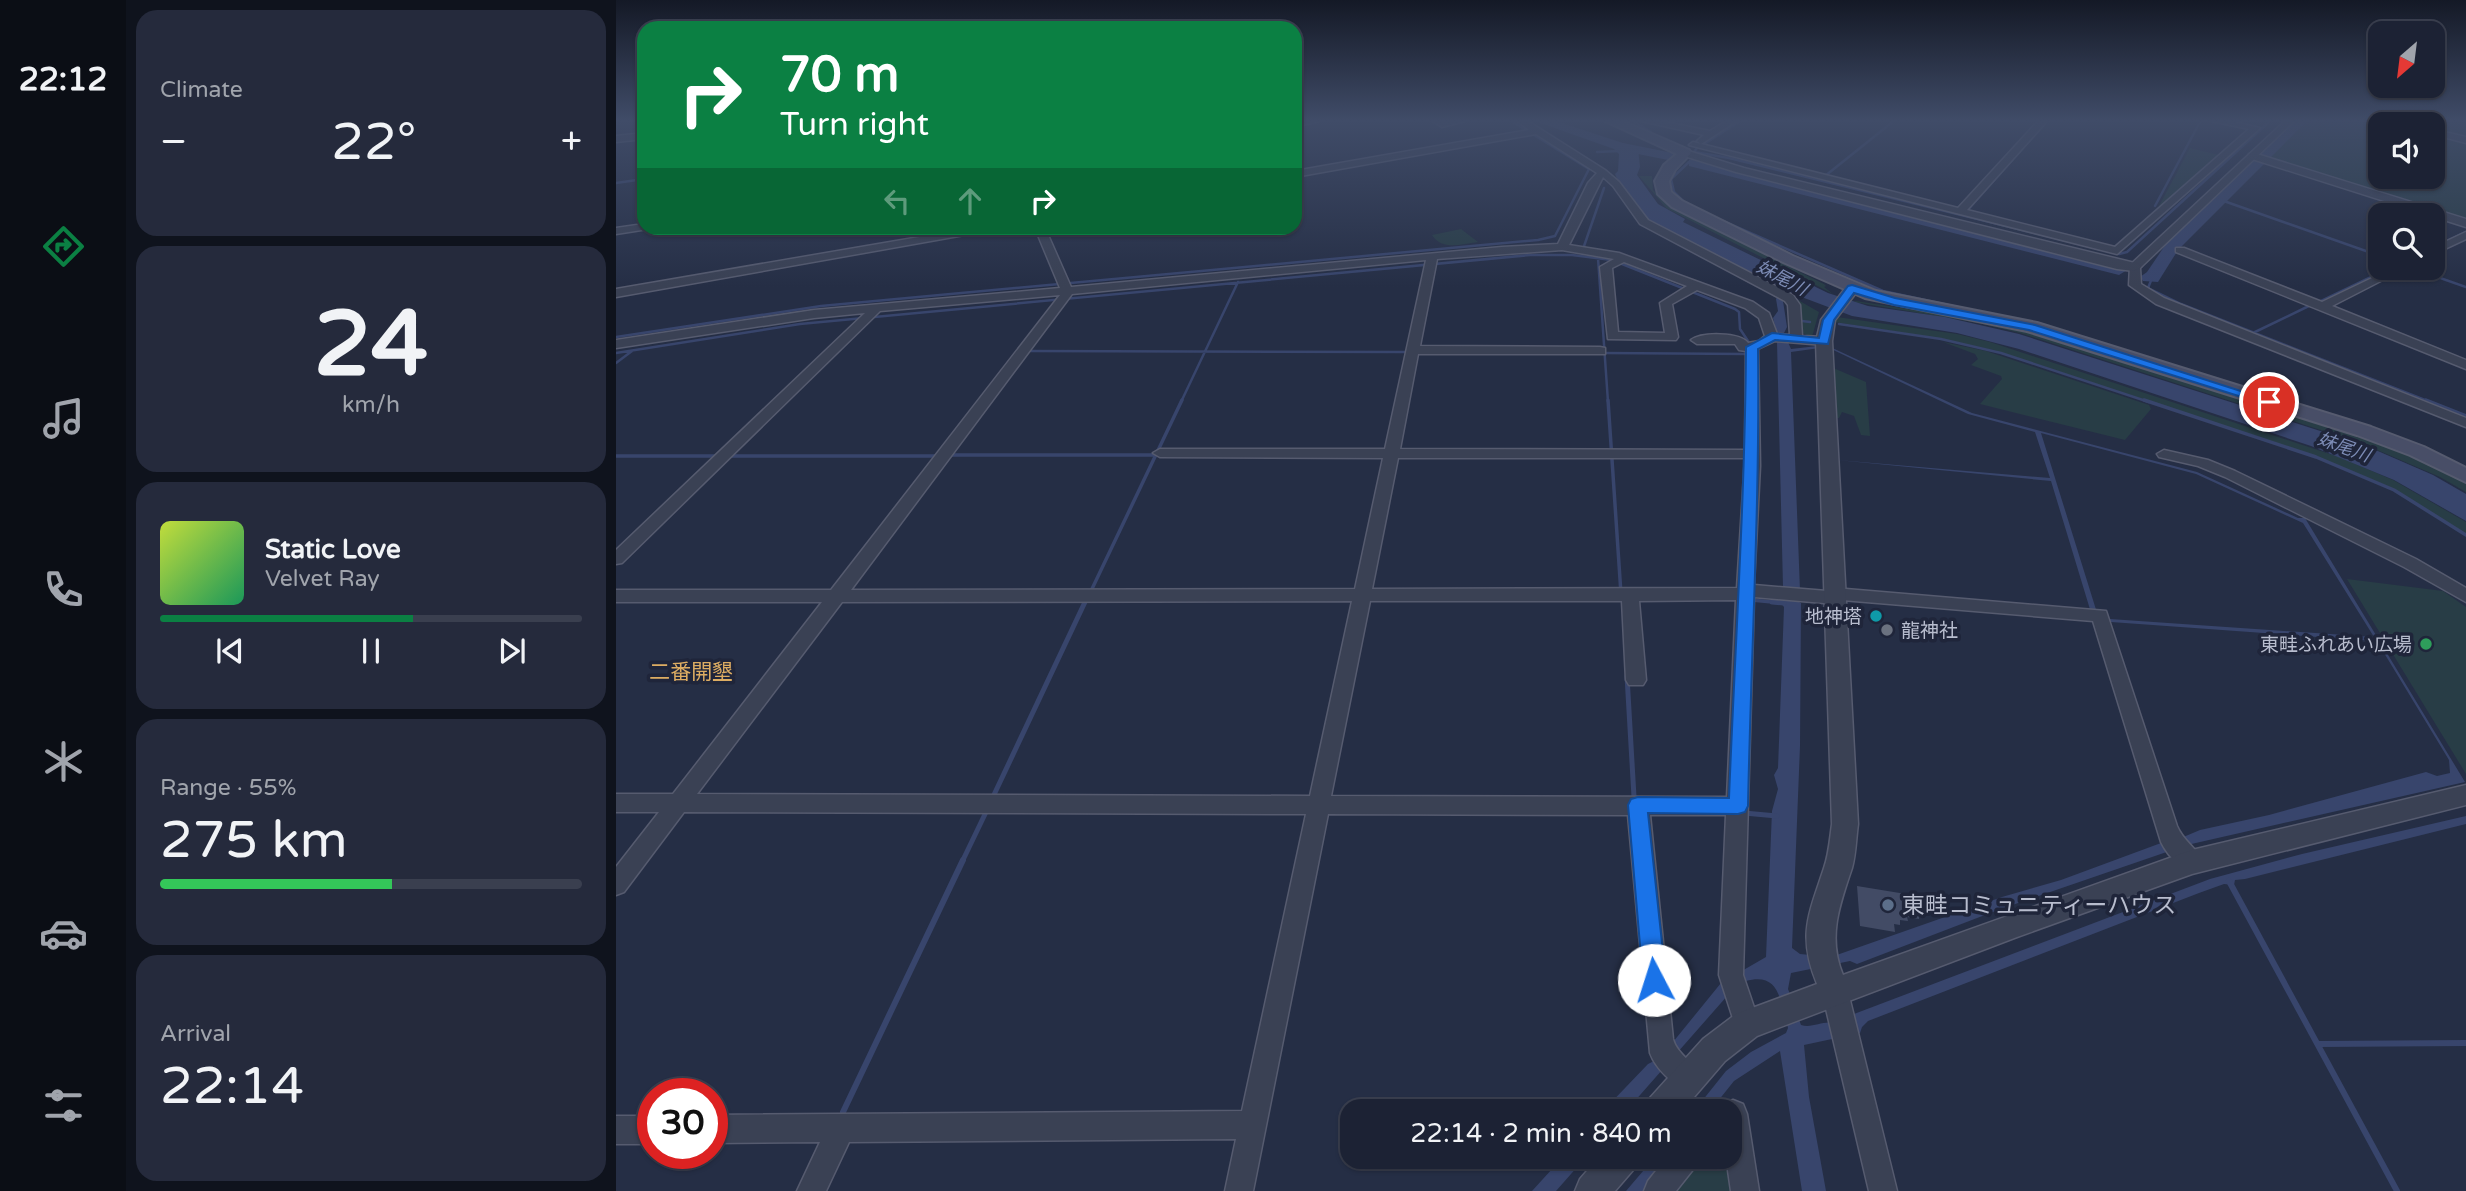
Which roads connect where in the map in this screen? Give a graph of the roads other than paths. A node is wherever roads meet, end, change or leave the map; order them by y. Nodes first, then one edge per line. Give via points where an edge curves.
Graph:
1 (1599, 176) edge
2 (1606, 176) edge
3 (1665, 176) edge
4 (1762, 176) edge
5 (1802, 176) edge
6 (1995, 176) edge
7 (2199, 176) edge
8 (2233, 176) edge
9 (2310, 176) edge
10 (1962, 213) junction
11 (2466, 223) edge
12 (637, 228) edge
13 (616, 231) edge
14 (947, 235) edge
15 (1043, 235) edge
16 (1560, 235) junction
17 (2466, 235) edge
18 (2445, 246) edge
19 (1562, 247) junction
20 (2180, 250) dead end
21 (1432, 258) junction
22 (1616, 262) junction
23 (2134, 267) junction
24 (2376, 280) edge
25 (1688, 290) junction
26 (1065, 291) junction
27 (1849, 292) junction
28 (616, 293) edge
29 (2322, 306) junction
30 (871, 314) junction
31 (1783, 337) junction
32 (1697, 340) dead end
33 (1824, 341) junction
34 (616, 344) edge
35 (1752, 347) junction
36 (1413, 350) junction
37 (1600, 351) dead end
38 (2466, 365) edge
39 (2466, 422) edge
40 (1160, 453) dead end
41 (1391, 454) junction
42 (1752, 454) junction
43 (2165, 454) dead end
44 (2466, 476) edge
45 (616, 559) edge
46 (616, 596) edge
47 (1834, 596) junction
48 (2466, 596) edge
49 (1361, 597) junction
50 (1626, 597) junction
51 (1745, 597) junction
52 (834, 600) junction
53 (1636, 680) dead end
54 (2466, 795) edge
55 (616, 803) edge
56 (675, 807) junction
57 (1317, 808) junction
58 (1638, 809) junction
59 (1738, 811) junction
60 (2181, 851) junction
61 (616, 885) edge
62 (1842, 1016) junction
63 (1747, 1026) junction
64 (1689, 1078) junction
65 (1671, 1099) edge
66 (1252, 1125) junction
67 (616, 1130) edge
68 (637, 1130) edge
69 (728, 1130) edge
70 (838, 1135) junction
71 (1611, 1169) edge
72 (1675, 1169) edge
73 (1742, 1169) edge
74 (811, 1191) edge
75 (1239, 1191) edge
76 (1592, 1191) edge
77 (1658, 1191) edge
78 (1745, 1191) edge
79 (1883, 1191) edge

1 - 16 street
2 - 31 street via 1644,222 1789,298 1794,305
3 - 27 main road via 1662,188 1696,215
4 - 23 street
5 - 10 street
6 - 10 street
7 - 10 street via 2117,251
8 - 23 street
9 - 11 street
12 - 13 street
14 - 28 street
15 - 26 street
16 - 19 street
16 - 21 street
17 - 18 street
19 - 21 street
19 - 22 street
20 - 29 street
21 - 26 street
21 - 36 street
22 - 25 street
22 - 25 street via 1606,267 1612,336 1672,337 1666,303
23 - 39 street via 2135,285 2149,296
24 - 29 street
25 - 31 street via 1755,308
26 - 30 street
26 - 52 street
27 - 33 street via 1832,313
27 - 44 main road via 2031,327 2364,431
29 - 38 street
30 - 34 street via 814,314
30 - 45 street
31 - 33 street
31 - 35 street
32 - 35 street via 1740,341 1744,347
33 - 47 street
35 - 42 street
36 - 37 street
36 - 41 street
40 - 41 street
41 - 42 street
41 - 49 street
42 - 51 street
43 - 48 street via 2230,474 2410,563
46 - 52 street
47 - 51 street
47 - 60 street via 2098,617
47 - 62 street via 1844,824 1839,865 1819,925 1822,958
49 - 50 street
49 - 52 street
49 - 57 street
50 - 51 street
50 - 53 street
51 - 59 street
52 - 56 street
54 - 60 street
55 - 56 street
56 - 57 street
56 - 61 street
57 - 58 street
57 - 66 street
58 - 59 street
58 - 64 street via 1660,1039 1663,1053
59 - 63 street via 1734,984
60 - 62 street
62 - 63 street via 1787,1011
62 - 79 street
63 - 64 street via 1714,1050
64 - 65 street
66 - 70 street
66 - 75 street
67 - 68 street
69 - 70 street
70 - 74 street
71 - 76 street
72 - 77 street
73 - 78 street

